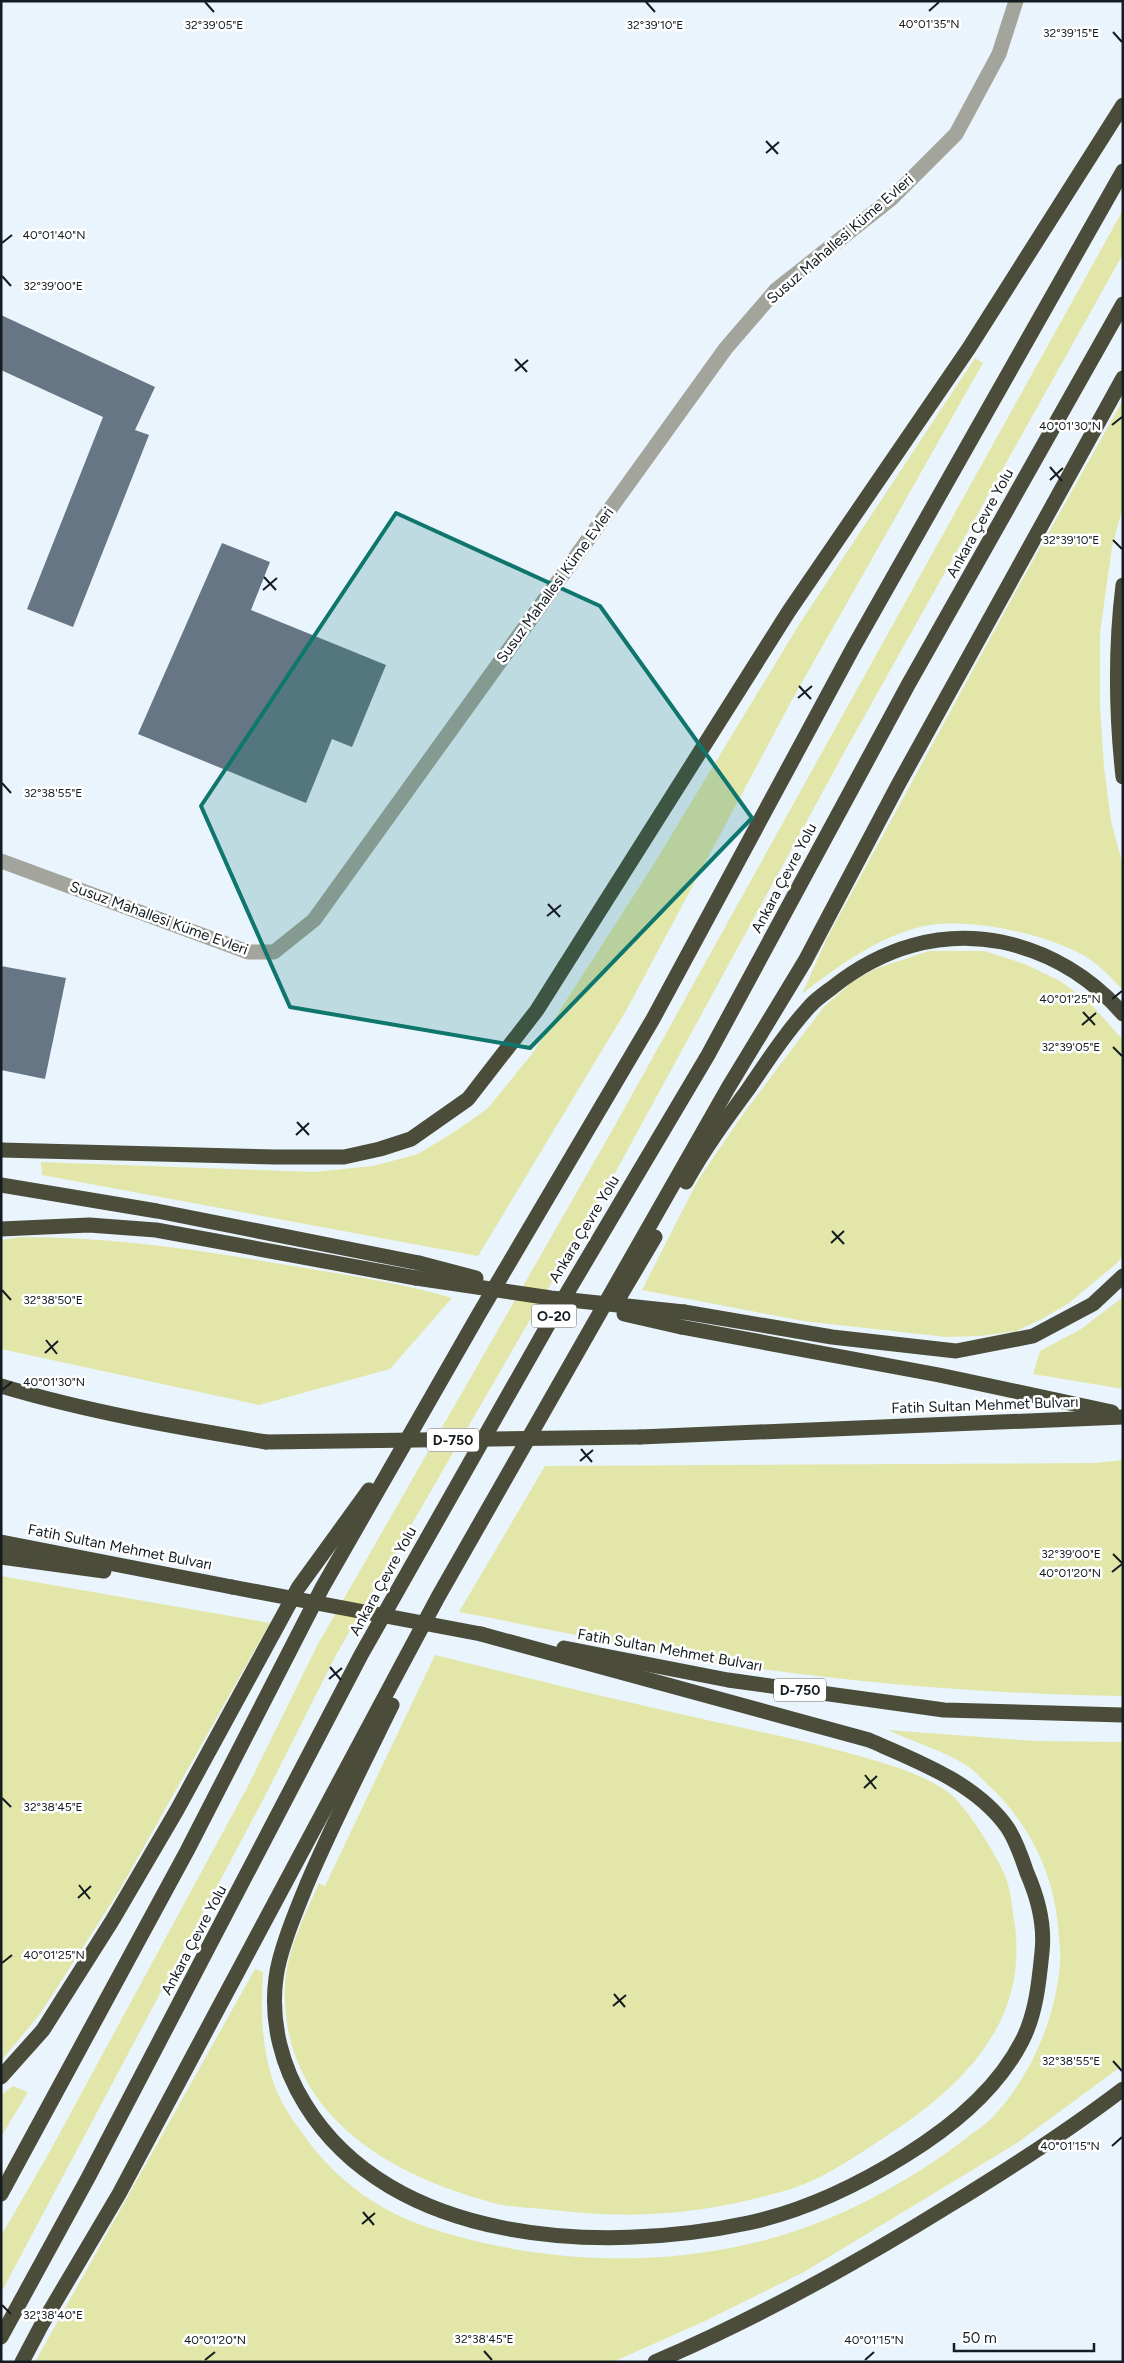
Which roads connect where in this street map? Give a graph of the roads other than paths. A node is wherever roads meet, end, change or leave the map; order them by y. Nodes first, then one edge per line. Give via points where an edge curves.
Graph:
1 (1016, 1) edge
2 (1123, 105) edge
3 (1123, 171) edge
4 (1123, 304) edge
5 (1123, 378) edge
6 (1123, 585) edge
7 (1123, 777) edge
8 (1, 861) edge
9 (1123, 1014) edge
10 (1, 1150) edge
11 (1, 1184) edge
12 (1, 1229) edge
13 (417, 1271) junction
14 (1123, 1276) edge
15 (683, 1320) junction
16 (1, 1386) edge
17 (544, 1411) junction
18 (1123, 1416) edge
19 (419, 1422) junction
20 (1, 1542) edge
21 (1, 1557) edge
22 (232, 1587) junction
23 (438, 1597) junction
24 (481, 1634) junction
25 (1123, 1715) edge
26 (1, 2077) edge
27 (1123, 2089) edge
28 (1, 2194) edge
29 (1, 2337) edge
30 (22, 2362) edge
31 (656, 2362) edge

1 - 8 street, Susuz Mahallesi Küme Evleri via 998,54 956,134 892,198 776,290 726,348 314,920 274,952 248,952
2 - 10 highway via 969,348 789,611 537,1010 468,1099 411,1139 344,1157
3 - 19 highway via 853,648 653,1019
4 - 29 highway, Ankara Çevre Yolu / O-20 via 908,685 708,1055 538,1342 361,1655 103,2150
5 - 17 highway via 804,961
6 - 7 highway via 1116,673
9 - 17 highway via 1096,986 1073,970 1019,946 980,938 943,938 912,945 876,958 846,976 811,1005 740,1099 688,1178 630,1282
11 - 13 highway via 157,1211
12 - 13 highway via 89,1225 156,1230
13 - 15 highway, bridge
14 - 15 highway via 1093,1304 1033,1336 956,1351
15 - 18 highway
16 - 18 highway, Fatih Sultan Mehmet Bulvarı / D-750, bridge via 58,1403 133,1419 266,1442 640,1437
17 - 23 highway
19 - 26 highway via 298,1588 182,1802 112,1921 43,2030
19 - 28 highway via 322,1588 182,1860
20 - 22 highway, Fatih Sultan Mehmet Bulvarı / D-750
21 - 22 highway
22 - 24 highway, D-750, bridge
23 - 24 highway via 398,1691 326,1841 295,1915 276,1977 276,2026 284,2064 316,2123 349,2159 408,2196 466,2220 543,2234 598,2238 674,2235 748,2223 828,2197 886,2168 928,2142 968,2110 1001,2075 1024,2038 1038,1990 1044,1935 1036,1894 1008,1828 980,1799 916,1760 869,1740
23 - 30 highway via 118,2194
24 - 25 highway, Fatih Sultan Mehmet Bulvarı / D-750 via 728,1680 944,1710
27 - 31 highway via 1018,2164 914,2228 802,2292

